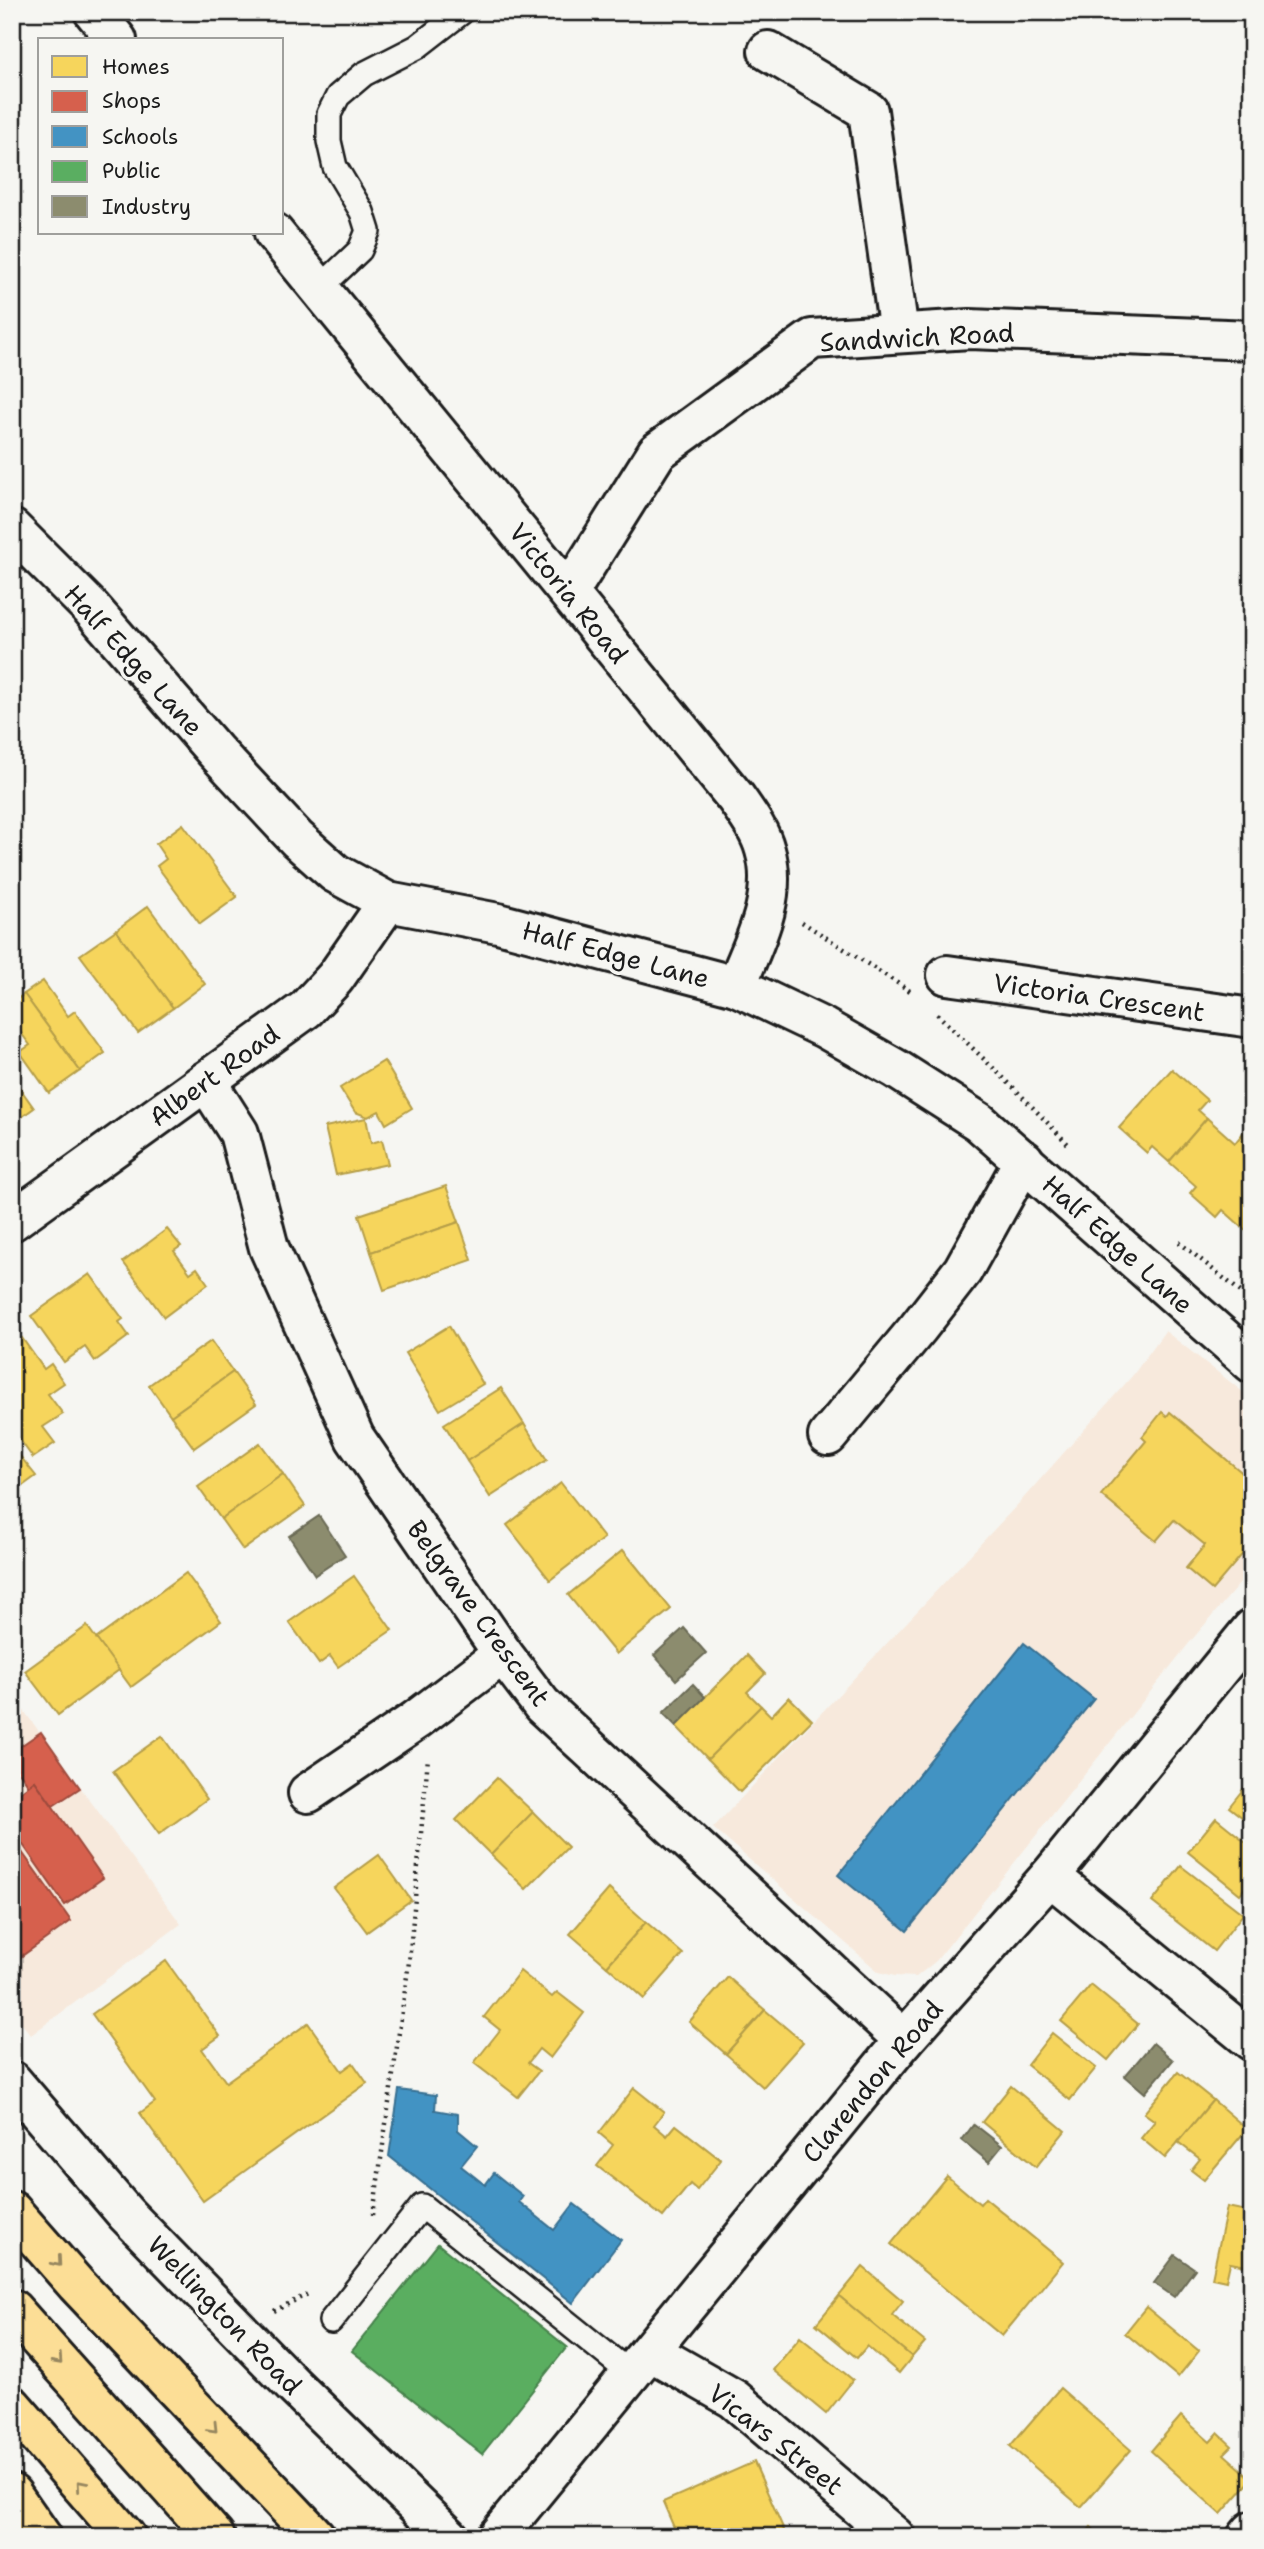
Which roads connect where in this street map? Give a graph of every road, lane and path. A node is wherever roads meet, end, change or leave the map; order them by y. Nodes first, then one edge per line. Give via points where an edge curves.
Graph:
1 (94, 12) edge
2 (463, 12) edge
3 (115, 38) edge
4 (768, 51) dead end
5 (275, 234) edge
6 (320, 288) junction
7 (898, 334) junction
8 (1252, 340) edge
9 (12, 529) edge
10 (566, 589) junction
11 (388, 902) junction
12 (764, 915) junction
13 (736, 986) junction
14 (933, 986) junction
15 (1252, 1018) edge
16 (206, 1081) junction
17 (1072, 1148) dead end
18 (1024, 1160) junction
19 (12, 1221) edge
20 (1176, 1240) dead end
21 (1252, 1301) edge
22 (1252, 1363) edge
23 (828, 1436) dead end
24 (1252, 1629) edge
25 (503, 1654) junction
26 (416, 1720) junction
27 (308, 1793) dead end
28 (1050, 1876) junction
29 (904, 2040) junction
30 (1252, 2041) edge
31 (12, 2081) edge
32 (12, 2210) edge
33 (372, 2224) dead end
34 (320, 2288) dead end
35 (12, 2309) edge
36 (331, 2321) dead end
37 (239, 2329) junction
38 (641, 2363) junction
39 (12, 2406) edge
40 (12, 2494) edge
41 (1252, 2531) edge
42 (43, 2537) edge
43 (126, 2537) edge
44 (215, 2537) edge
45 (316, 2537) edge
46 (449, 2537) edge
47 (497, 2537) edge
48 (895, 2537) edge
49 (1247, 2537) edge

1 - 3 street
2 - 6 lane via 417,47 364,74 338,96 330,114 329,141 335,166 368,231 360,250
4 - 7 street via 868,111
5 - 6 street, Victoria Road
6 - 10 street, Victoria Road
7 - 8 street, Sandwich Road via 970,329
7 - 10 street, Sandwich Road via 812,339 657,452
9 - 11 street, Half Edge Lane via 90,608 297,839 335,873
10 - 12 street, Victoria Road via 754,825 769,870
11 - 13 street, Half Edge Lane via 498,923
11 - 16 street, Albert Road via 335,978 306,1009
12 - 13 street, Victoria Road
12 - 14 path via 801,922
13 - 18 street, Half Edge Lane via 896,1069 979,1122
14 - 15 street, Victoria Crescent
14 - 17 path via 1014,1088
16 - 19 street, Albert Road
16 - 25 street, Belgrave Crescent via 239,1133 269,1248 355,1438
18 - 22 street, Half Edge Lane
18 - 23 street via 963,1270
20 - 21 path
24 - 28 street, Clarendon Road
25 - 26 street
25 - 29 street, Belgrave Crescent via 542,1705
26 - 27 street
26 - 33 path via 429,1750 409,1962
28 - 29 street, Clarendon Road
28 - 30 street
29 - 38 street, Clarendon Road
31 - 37 street, Wellington Road via 126,2214
32 -> 45 highway via 76,2284
34 - 37 path
35 -> 44 highway
36 - 38 lane via 422,2206
37 - 46 street, Wellington Road
38 - 47 street, Clarendon Road
38 - 48 street, Vicars Street via 734,2399
43 -> 39 highway
40 - 42 highway
41 - 49 street

